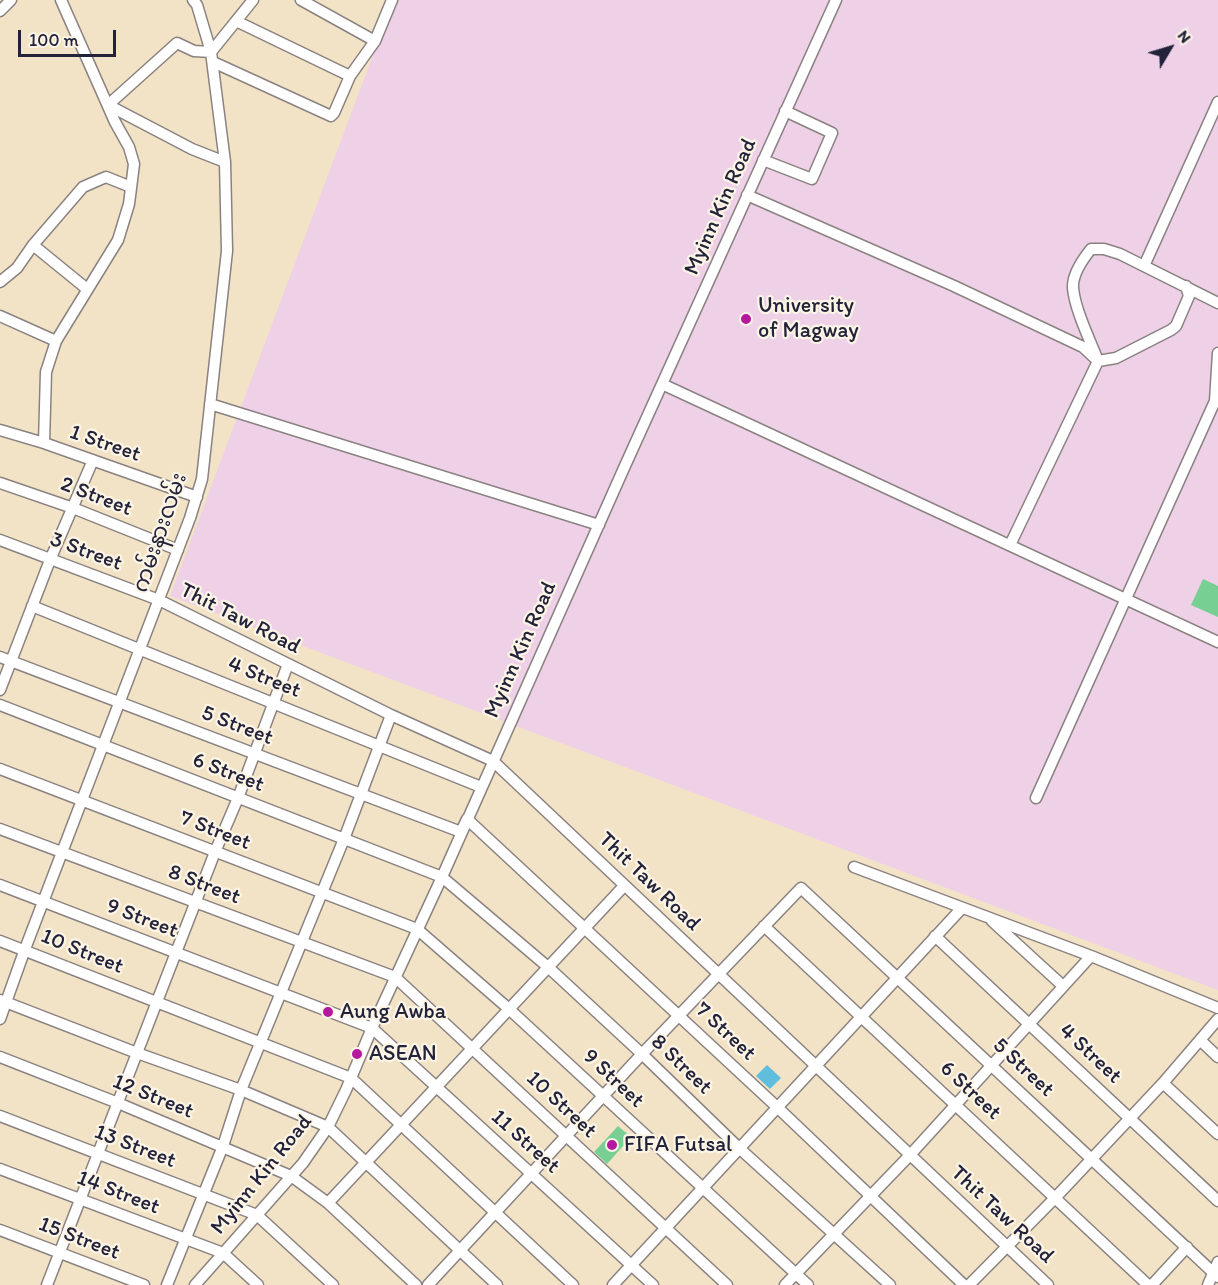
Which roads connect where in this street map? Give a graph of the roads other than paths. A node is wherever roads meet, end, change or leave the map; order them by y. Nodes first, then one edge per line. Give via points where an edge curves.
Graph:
1 (10, 0) edge
2 (61, 0) edge
3 (193, 0) edge
4 (253, 0) edge
5 (301, 0) edge
6 (392, 0) edge
7 (836, 0) edge
8 (0, 11) edge
9 (236, 21) junction
10 (375, 41) junction
11 (212, 57) junction
12 (350, 76) junction
13 (1218, 102) edge
14 (108, 105) junction
15 (785, 111) junction
16 (764, 160) junction
17 (225, 162) junction
18 (131, 187) junction
19 (747, 195) junction
20 (33, 245) junction
21 (1144, 266) junction
22 (0, 282) edge
23 (1186, 286) junction
24 (87, 289) junction
25 (1218, 303) edge
26 (0, 316) edge
27 (56, 340) junction
28 (1218, 353) edge
29 (1098, 361) junction
30 (662, 384) junction
31 (210, 404) junction
32 (0, 430) edge
33 (44, 443) junction
34 (93, 460) junction
35 (0, 484) edge
36 (197, 497) junction
37 (73, 508) junction
38 (599, 525) junction
39 (0, 540) edge
40 (1010, 545) junction
41 (178, 550) junction
42 (50, 560) junction
43 (1126, 599) junction
44 (159, 600) junction
45 (32, 606) junction
46 (1218, 642) edge
47 (140, 649) junction
48 (5, 659) edge
49 (288, 664) junction
50 (0, 690) edge
51 (119, 702) junction
52 (273, 703) junction
53 (0, 705) edge
54 (391, 714) junction
55 (104, 746) junction
56 (379, 746) junction
57 (254, 753) junction
58 (493, 761) junction
59 (0, 770) edge
60 (482, 787) junction
61 (360, 794) junction
62 (238, 798) junction
63 (1036, 798) dead end
64 (81, 801) junction
65 (467, 819) junction
66 (0, 829) edge
67 (461, 832) junction
68 (344, 839) junction
69 (216, 852) junction
70 (62, 853) junction
71 (854, 867) dead end
72 (442, 877) junction
73 (0, 885) edge
74 (624, 886) junction
75 (321, 892) junction
76 (43, 902) junction
77 (196, 903) junction
78 (962, 908) junction
79 (987, 917) junction
80 (764, 926) junction
81 (417, 928) junction
82 (584, 929) junction
83 (935, 936) junction
84 (0, 941) edge
85 (302, 942) junction
86 (25, 949) junction
87 (176, 953) junction
88 (1091, 956) junction
89 (548, 966) junction
90 (718, 975) junction
91 (395, 977) junction
92 (897, 977) junction
93 (1063, 987) junction
94 (281, 994) junction
95 (2, 1001) edge
96 (157, 1003) junction
97 (1218, 1008) edge
98 (510, 1009) junction
99 (679, 1016) junction
100 (861, 1016) junction
101 (0, 1019) edge
102 (1218, 1019) edge
103 (1029, 1024) junction
104 (372, 1028) junction
105 (1200, 1040) junction
106 (262, 1044) junction
107 (472, 1049) junction
108 (137, 1053) junction
109 (642, 1054) junction
110 (0, 1057) edge
111 (1218, 1057) edge
112 (992, 1065) junction
113 (815, 1066) junction
114 (351, 1078) junction
115 (1163, 1083) junction
116 (436, 1087) junction
117 (242, 1090) junction
118 (603, 1097) junction
119 (118, 1103) junction
120 (956, 1105) junction
121 (777, 1107) junction
122 (0, 1116) edge
123 (1130, 1118) junction
124 (401, 1125) junction
125 (328, 1127) junction
126 (1218, 1134) edge
127 (566, 1136) junction
128 (223, 1146) junction
129 (739, 1148) junction
130 (98, 1154) junction
131 (910, 1155) junction
132 (1092, 1159) junction
133 (366, 1163) junction
134 (0, 1168) edge
135 (531, 1174) junction
136 (291, 1176) junction
137 (702, 1189) junction
138 (203, 1194) junction
139 (870, 1197) junction
140 (1055, 1198) junction
141 (81, 1199) junction
142 (1218, 1201) edge
143 (328, 1203) junction
144 (495, 1213) junction
145 (257, 1215) junction
146 (665, 1228) junction
147 (0, 1230) edge
148 (833, 1234) junction
149 (185, 1239) junction
150 (1007, 1246) junction
151 (1187, 1247) junction
152 (460, 1251) junction
153 (60, 1253) junction
154 (223, 1253) junction
155 (1218, 1262) edge
156 (631, 1265) junction
157 (795, 1273) junction
158 (1216, 1275) edge
159 (47, 1285) edge
160 (144, 1285) edge
161 (167, 1285) edge
162 (195, 1285) edge
163 (258, 1285) edge
164 (333, 1285) edge
165 (416, 1285) edge
166 (428, 1285) edge
167 (497, 1285) edge
168 (573, 1285) edge
169 (613, 1285) edge
170 (653, 1285) edge
171 (727, 1285) edge
172 (784, 1285) edge
173 (808, 1285) edge
174 (890, 1285) edge
175 (964, 1285) edge
176 (969, 1285) edge
177 (1048, 1285) edge
178 (1150, 1285) edge
179 (1208, 1285) edge

1 - 8 street
2 - 14 street
3 - 11 street, ကမ်းနားလမ်း
4 - 9 street
5 - 10 street
6 - 10 street
7 - 15 street, Myinn Kin Road
9 - 11 street
9 - 12 street
10 - 12 street
11 - 12 street via 331,116
11 - 14 street via 177,43
11 - 17 street, ကမ်းနားလမ်း
13 - 21 street
14 - 17 street
14 - 18 street via 134,164
15 - 16 street, Myinn Kin Road
15 - 16 street via 832,133 812,179
16 - 19 street, Myinn Kin Road
17 - 31 street, ကမ်းနားလမ်း via 227,251
18 - 20 street via 106,177 83,187
18 - 24 street via 118,240
19 - 29 street via 1083,347
19 - 30 street, Myinn Kin Road
20 - 22 street via 17,268
20 - 24 street
21 - 23 street
21 - 29 street via 1104,249 1091,249 1078,271 1073,286
23 - 25 street
23 - 29 street via 1189,296 1176,326 1116,358
24 - 27 street
26 - 27 street
27 - 33 street via 46,372
28 - 43 street via 1215,401
29 - 40 street
30 - 38 street, Myinn Kin Road
30 - 40 street
31 - 36 street, ကမ်းနားလမ်း
31 - 38 street
32 - 33 street, 1 Street
33 - 34 street, 1 Street
34 - 36 street, 1 Street
34 - 37 street
35 - 37 street, 2 Street
36 - 41 street, ကမ်းနားလမ်း
37 - 41 street, 2 Street
37 - 42 street
38 - 58 street, Myinn Kin Road
39 - 42 street, 3 Street
40 - 43 street
41 - 44 street, ကမ်းနားလမ်း
42 - 44 street, 3 Street
42 - 45 street
43 - 46 street
43 - 63 street
44 - 47 street, ကမ်းနားလမ်း
44 - 49 street, Thit Taw Road
45 - 47 street, 4 Street
45 - 48 street
47 - 51 street, ကမ်းနားလမ်း
47 - 52 street, 4 Street
48 - 50 street
48 - 51 street, 5 Street
49 - 52 street
49 - 54 street, Thit Taw Road
51 - 55 street, ကမ်းနားလမ်း
51 - 57 street, 5 Street
52 - 56 street, 4 Street
52 - 57 street
53 - 55 street, 6 Street
54 - 56 street
54 - 58 street, Thit Taw Road
55 - 62 street, 6 Street
55 - 64 street, ကမ်းနားလမ်း
56 - 60 street, 4 Street
56 - 61 street
57 - 61 street, 5 Street
57 - 62 street
58 - 60 street, Myinn Kin Road
58 - 74 street, Thit Taw Road
59 - 64 street, 7 Street
60 - 65 street, Myinn Kin Road
61 - 67 street, 5 Street
61 - 68 street
62 - 68 street, 6 Street
62 - 69 street
64 - 69 street, 7 Street
64 - 70 street, ကမ်းနားလမ်း
65 - 67 street, Myinn Kin Road
65 - 82 street, 7 Street
66 - 70 street, 8 Street
67 - 72 street, Myinn Kin Road
68 - 72 street, 6 Street
68 - 75 street
69 - 75 street, 7 Street
69 - 77 street
70 - 76 street, ကမ်းနားလမ်း
70 - 77 street, 8 Street
71 - 78 street
72 - 81 street, Myinn Kin Road
72 - 89 street, 8 Street
73 - 76 street, 9 Street
74 - 82 street
74 - 90 street, Thit Taw Road
75 - 81 street, 7 Street
75 - 85 street
76 - 86 street, ကမ်းနားလမ်း
76 - 87 street, 9 Street
77 - 85 street, 8 Street
77 - 87 street
78 - 79 street
78 - 83 street
79 - 88 street
79 - 93 street
80 - 90 street
80 - 92 street, 5 Street via 801,888
80 - 100 street, 6 Street
81 - 91 street, Myinn Kin Road
81 - 98 street, 9 Street
82 - 89 street
82 - 99 street, 7 Street
83 - 92 street
83 - 103 street, 4 Street
84 - 86 street, 10 Street
85 - 91 street, 8 Street
85 - 94 street
86 - 95 street, ကမ်းနားလမ်း
86 - 96 street, 10 Street
87 - 94 street, 9 Street
87 - 96 street
88 - 93 street
88 - 97 street
89 - 98 street
89 - 109 street, 8 Street
90 - 99 street
90 - 113 street, Thit Taw Road
91 - 104 street, Myinn Kin Road
91 - 107 street, 10 Street
92 - 100 street
92 - 112 street, 5 Street
93 - 103 street
94 - 104 street, 9 Street
94 - 106 street
95 - 101 street, ကမ်းနားလမ်း
95 - 108 street
96 - 106 street, 10 Street
96 - 108 street
98 - 107 street
98 - 118 street, 9 Street
99 - 109 street
99 - 121 street, 7 Street
100 - 113 street
100 - 120 street, 6 Street
102 - 105 street
103 - 112 street
103 - 123 street, 4 Street
104 - 114 street, Myinn Kin Road
104 - 116 street, 11 Street
105 - 111 street
105 - 115 street
106 - 114 street, 10 Street
106 - 117 street
107 - 116 street
107 - 127 street, 10 Street
108 - 117 street
108 - 119 street
109 - 118 street
109 - 129 street, 8 Street
110 - 119 street, 12 Street
112 - 120 street
112 - 132 street, 5 Street
113 - 121 street
113 - 131 street, Thit Taw Road
114 - 124 street
114 - 125 street, Myinn Kin Road
115 - 123 street
115 - 126 street
116 - 124 street
116 - 135 street, 11 Street
117 - 125 street
117 - 128 street
118 - 127 street
118 - 137 street, 9 Street
119 - 128 street, 12 Street
119 - 130 street
120 - 131 street
120 - 140 street, 6 Street
121 - 129 street
121 - 139 street, 7 Street
122 - 130 street, 13 Street
123 - 132 street
123 - 142 street, 4 Street
124 - 133 street
124 - 144 street
125 - 133 street
125 - 136 street, Myinn Kin Road
127 - 135 street
127 - 146 street, 10 Street
128 - 136 street, 12 Street
128 - 138 street
129 - 137 street
129 - 148 street, 8 Street
130 - 138 street, 13 Street
130 - 141 street
131 - 139 street
131 - 150 street, Thit Taw Road
132 - 140 street
132 - 151 street, 5 Street
133 - 143 street
133 - 152 street
134 - 141 street, 14 Street
135 - 144 street
135 - 156 street, 11 Street
136 - 143 street
136 - 145 street, Myinn Kin Road
137 - 146 street
137 - 157 street, 9 Street
138 - 145 street, 13 Street
138 - 149 street
139 - 148 street
139 - 175 street, 7 Street
140 - 150 street
140 - 178 street, 6 Street
141 - 149 street, 14 Street
141 - 153 street
143 - 165 street
144 - 152 street
144 - 168 street
145 - 154 street, Myinn Kin Road
145 - 164 street
146 - 156 street
146 - 171 street, 10 Street
147 - 153 street, 15 Street
148 - 157 street
148 - 174 street, 8 Street
149 - 154 street, 14 Street
149 - 161 street
150 - 176 street
150 - 177 street, Thit Taw Road
151 - 158 street, 5 Street
151 - 178 street
152 - 166 street
152 - 167 street
153 - 159 street
153 - 160 street, 15 Street
154 - 162 street, Myinn Kin Road
154 - 163 street
155 - 158 street
156 - 169 street
156 - 170 street, 11 Street
157 - 172 street
157 - 173 street, 9 Street
158 - 179 street

